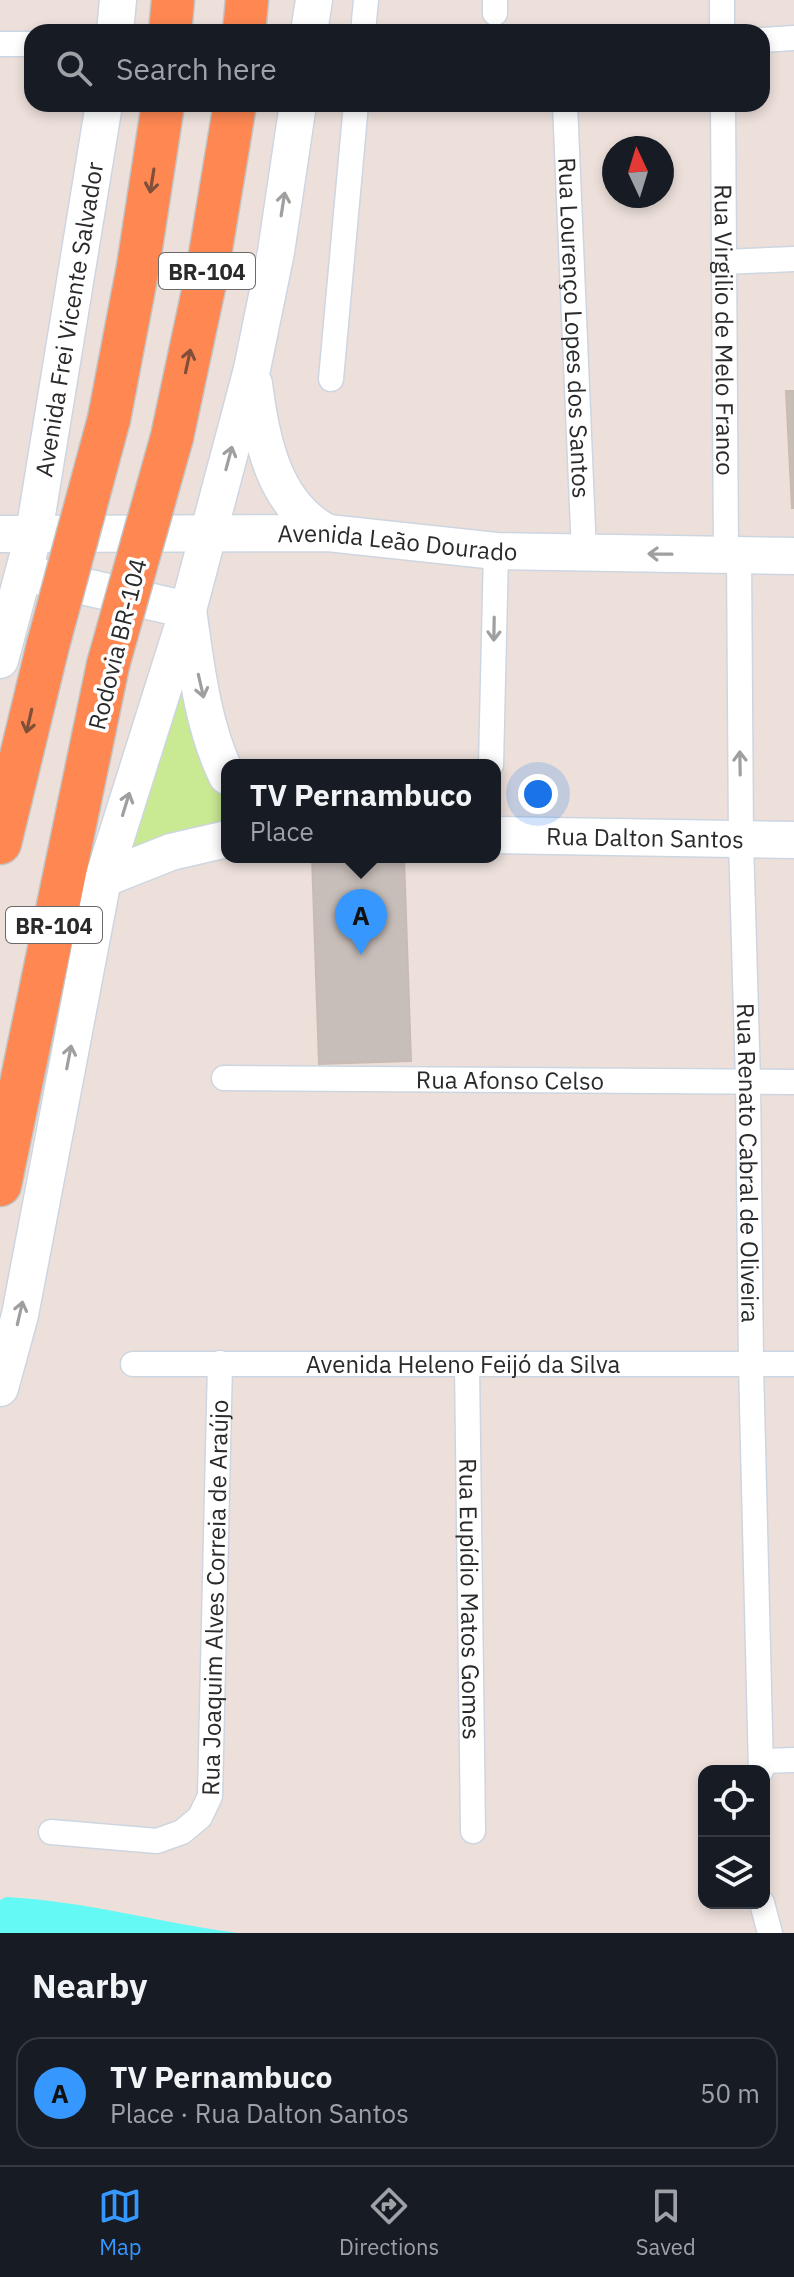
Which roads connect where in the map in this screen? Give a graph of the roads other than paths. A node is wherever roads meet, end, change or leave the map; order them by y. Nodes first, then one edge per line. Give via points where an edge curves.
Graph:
1 (118, 0) edge
2 (173, 0) edge
3 (247, 0) edge
4 (314, 0) edge
5 (366, 0) edge
6 (722, 0) edge
7 (116, 24) edge
8 (171, 24) edge
9 (245, 24) edge
10 (310, 24) edge
11 (364, 24) edge
12 (722, 24) edge
13 (794, 38) edge
14 (770, 40) edge
15 (0, 44) edge
16 (24, 44) edge
17 (102, 112) edge
18 (162, 112) edge
19 (234, 112) edge
20 (297, 112) edge
21 (355, 112) edge
22 (565, 112) edge
23 (723, 112) edge
24 (794, 259) edge
25 (724, 262) junction
26 (252, 369) junction
27 (331, 379) dead end
28 (209, 533) junction
29 (328, 533) junction
30 (17, 534) edge
31 (496, 551) junction
32 (584, 553) junction
33 (733, 555) junction
34 (794, 556) edge
35 (24, 574) junction
36 (188, 610) junction
37 (0, 660) edge
38 (491, 759) edge
39 (221, 763) edge
40 (501, 835) edge
41 (221, 840) edge
42 (794, 840) edge
43 (741, 841) junction
44 (0, 843) edge
45 (103, 879) junction
46 (224, 1078) dead end
47 (748, 1081) junction
48 (794, 1082) edge
49 (0, 1185) edge
50 (220, 1363) junction
51 (133, 1364) dead end
52 (751, 1364) junction
53 (794, 1364) edge
54 (467, 1365) junction
55 (0, 1388) edge
56 (794, 1760) edge
57 (761, 1765) edge
58 (766, 1765) edge
59 (473, 1831) dead end
60 (51, 1832) dead end
61 (764, 1909) edge
62 (770, 1933) edge

1 - 7 main road
2 - 8 highway
3 - 9 highway
4 - 10 main road
5 - 11 street
6 - 12 street
13 - 14 street
15 - 16 street
17 - 30 main road, Avenida Frei Vicente Salvador
18 -> 44 highway, BR-104, bridge via 109,419
49 -> 19 highway, Rodovia BR-104 / BR-104, bridge via 108,665 172,437
26 -> 20 main road
21 - 27 street
22 - 32 street, Rua Lourenço Lopes dos Santos
23 - 25 street, Rua Virgilio de Melo Franco
24 - 25 street
25 - 33 street, Rua Virgilio de Melo Franco
28 -> 26 main road
26 - 29 main road via 272,468 301,514
28 - 29 main road, Avenida Leão Dourado
28 - 30 main road, Avenida Leão Dourado
28 - 36 main road
29 - 31 main road, Avenida Leão Dourado
30 - 35 main road, Avenida Frei Vicente Salvador
31 - 32 main road, Avenida Leão Dourado
31 -> 38 street
33 -> 32 main road, Avenida Leão Dourado
33 - 34 main road, Avenida Leão Dourado
43 -> 33 street, Rua Renato Cabral de Oliveira
35 - 36 main road
35 - 37 main road, Avenida Frei Vicente Salvador
36 -> 39 main road
45 -> 36 main road
40 - 43 main road, Rua Dalton Santos
41 - 45 main road via 171,852
42 - 43 main road, Rua Dalton Santos
43 - 47 street, Rua Renato Cabral de Oliveira
55 -> 45 main road via 20,1315
46 - 47 street, Rua Afonso Celso
47 - 48 street, Rua Afonso Celso
47 - 52 street, Rua Renato Cabral de Oliveira
50 - 51 street, Avenida Heleno Feijó da Silva
50 - 54 street, Avenida Heleno Feijó da Silva
50 - 60 street, Rua Joaquim Alves Correia de Araújo via 210,1796 200,1817 182,1832 157,1841
52 - 53 street, Avenida Heleno Feijó da Silva
52 - 54 street, Avenida Heleno Feijó da Silva
52 - 57 street, Rua Renato Cabral de Oliveira
54 - 59 street, Rua Eupídio Matos Gomes
56 - 58 street
61 - 62 street

